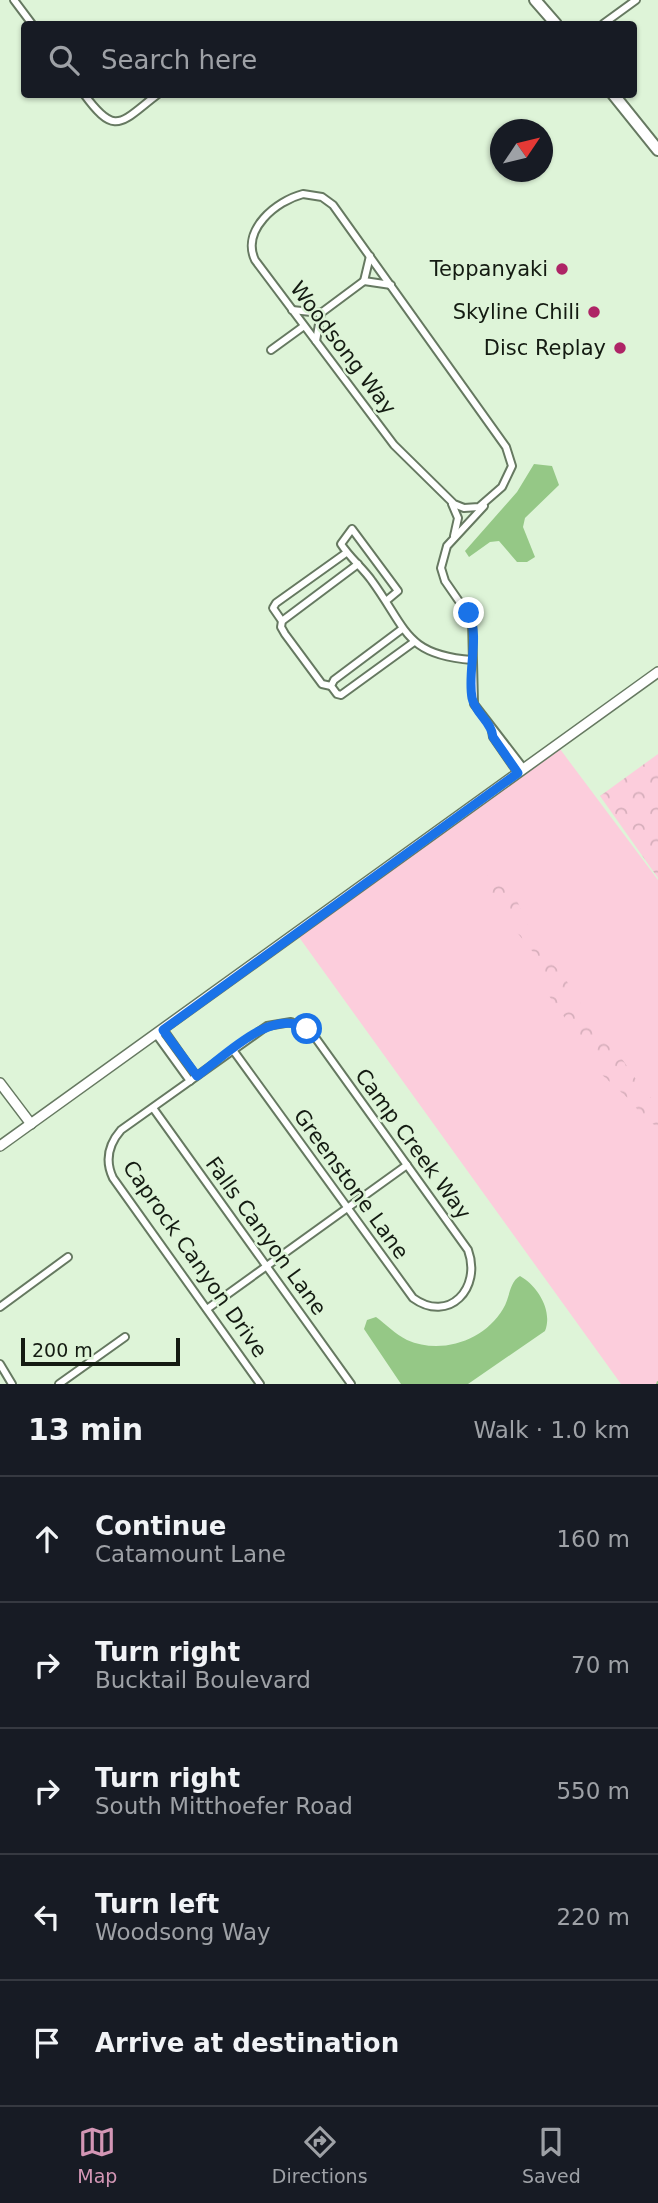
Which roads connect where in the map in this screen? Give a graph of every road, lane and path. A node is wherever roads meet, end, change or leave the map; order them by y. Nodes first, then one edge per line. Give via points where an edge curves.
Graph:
1 (14, 0) edge
2 (535, 0) edge
3 (636, 0) edge
4 (30, 21) edge
5 (553, 21) edge
6 (607, 21) edge
7 (88, 98) edge
8 (153, 98) edge
9 (616, 98) edge
10 (658, 150) edge
11 (370, 255) junction
12 (364, 281) junction
13 (391, 285) junction
14 (292, 310) junction
15 (321, 313) junction
16 (304, 326) junction
17 (316, 341) junction
18 (271, 350) dead end
19 (450, 501) junction
20 (488, 502) junction
21 (452, 540) junction
22 (346, 553) junction
23 (358, 564) junction
24 (386, 601) junction
25 (282, 621) junction
26 (402, 629) junction
27 (414, 642) junction
28 (472, 660) junction
29 (658, 672) edge
30 (331, 687) junction
31 (521, 771) junction
32 (159, 1032) junction
33 (233, 1050) junction
34 (197, 1076) junction
35 (190, 1081) junction
36 (0, 1083) edge
37 (153, 1108) junction
38 (32, 1124) junction
39 (0, 1146) edge
40 (407, 1165) junction
41 (347, 1208) junction
42 (68, 1257) dead end
43 (267, 1266) junction
44 (458, 1299) joint
45 (0, 1307) edge
46 (207, 1309) junction
47 (125, 1336) dead end
48 (0, 1364) edge
49 (12, 1384) edge
50 (59, 1384) edge
51 (260, 1384) edge
52 (351, 1384) edge

1 - 4 street
2 - 5 main road
3 - 6 street
7 - 8 street via 109,122 126,118
9 - 10 main road
11 - 12 street
11 - 13 street
11 - 14 street, Woodsong Way via 322,197 299,195 277,209 254,229 251,250
12 - 13 street
12 - 15 street
13 - 20 street via 509,453 512,466 508,478
14 - 15 street
14 - 16 street, Woodsong Way
15 - 17 street
16 - 17 street, Woodsong Way
16 - 18 street
17 - 19 street, Woodsong Way via 399,452
19 - 20 street via 471,508
19 - 21 street via 458,519
20 - 21 street
21 - 28 street via 441,568 472,619
22 - 23 street
22 - 24 street via 341,544 352,529 398,591
22 - 25 street via 276,603 273,608
23 - 24 street
23 - 25 street
24 - 26 street
25 - 30 street via 281,627 322,684
26 - 27 street
26 - 30 street via 334,680
27 - 28 street via 429,653
27 - 30 street via 341,695
28 - 31 street via 473,699
29 - 31 main road
31 - 32 main road
32 - 34 street
32 - 35 street
32 - 38 main road
33 - 34 street
33 - 40 street, Camp Creek Way via 272,1023 291,1022 312,1033
33 - 41 street, Greenstone Lane
34 - 35 street
35 - 37 street
36 - 38 main road
37 - 43 street, Falls Canyon Lane
37 - 46 street, Caprock Canyon Drive via 121,1130 109,1152 109,1170
38 - 39 main road
40 - 41 street
40 - 44 street, Camp Creek Way via 468,1251 472,1278
41 - 43 street
41 - 44 street, Greenstone Lane via 413,1298 435,1306
42 - 45 street
43 - 46 street
43 - 52 street, Falls Canyon Lane
46 - 51 street, Caprock Canyon Drive
47 - 50 street
48 - 49 street

